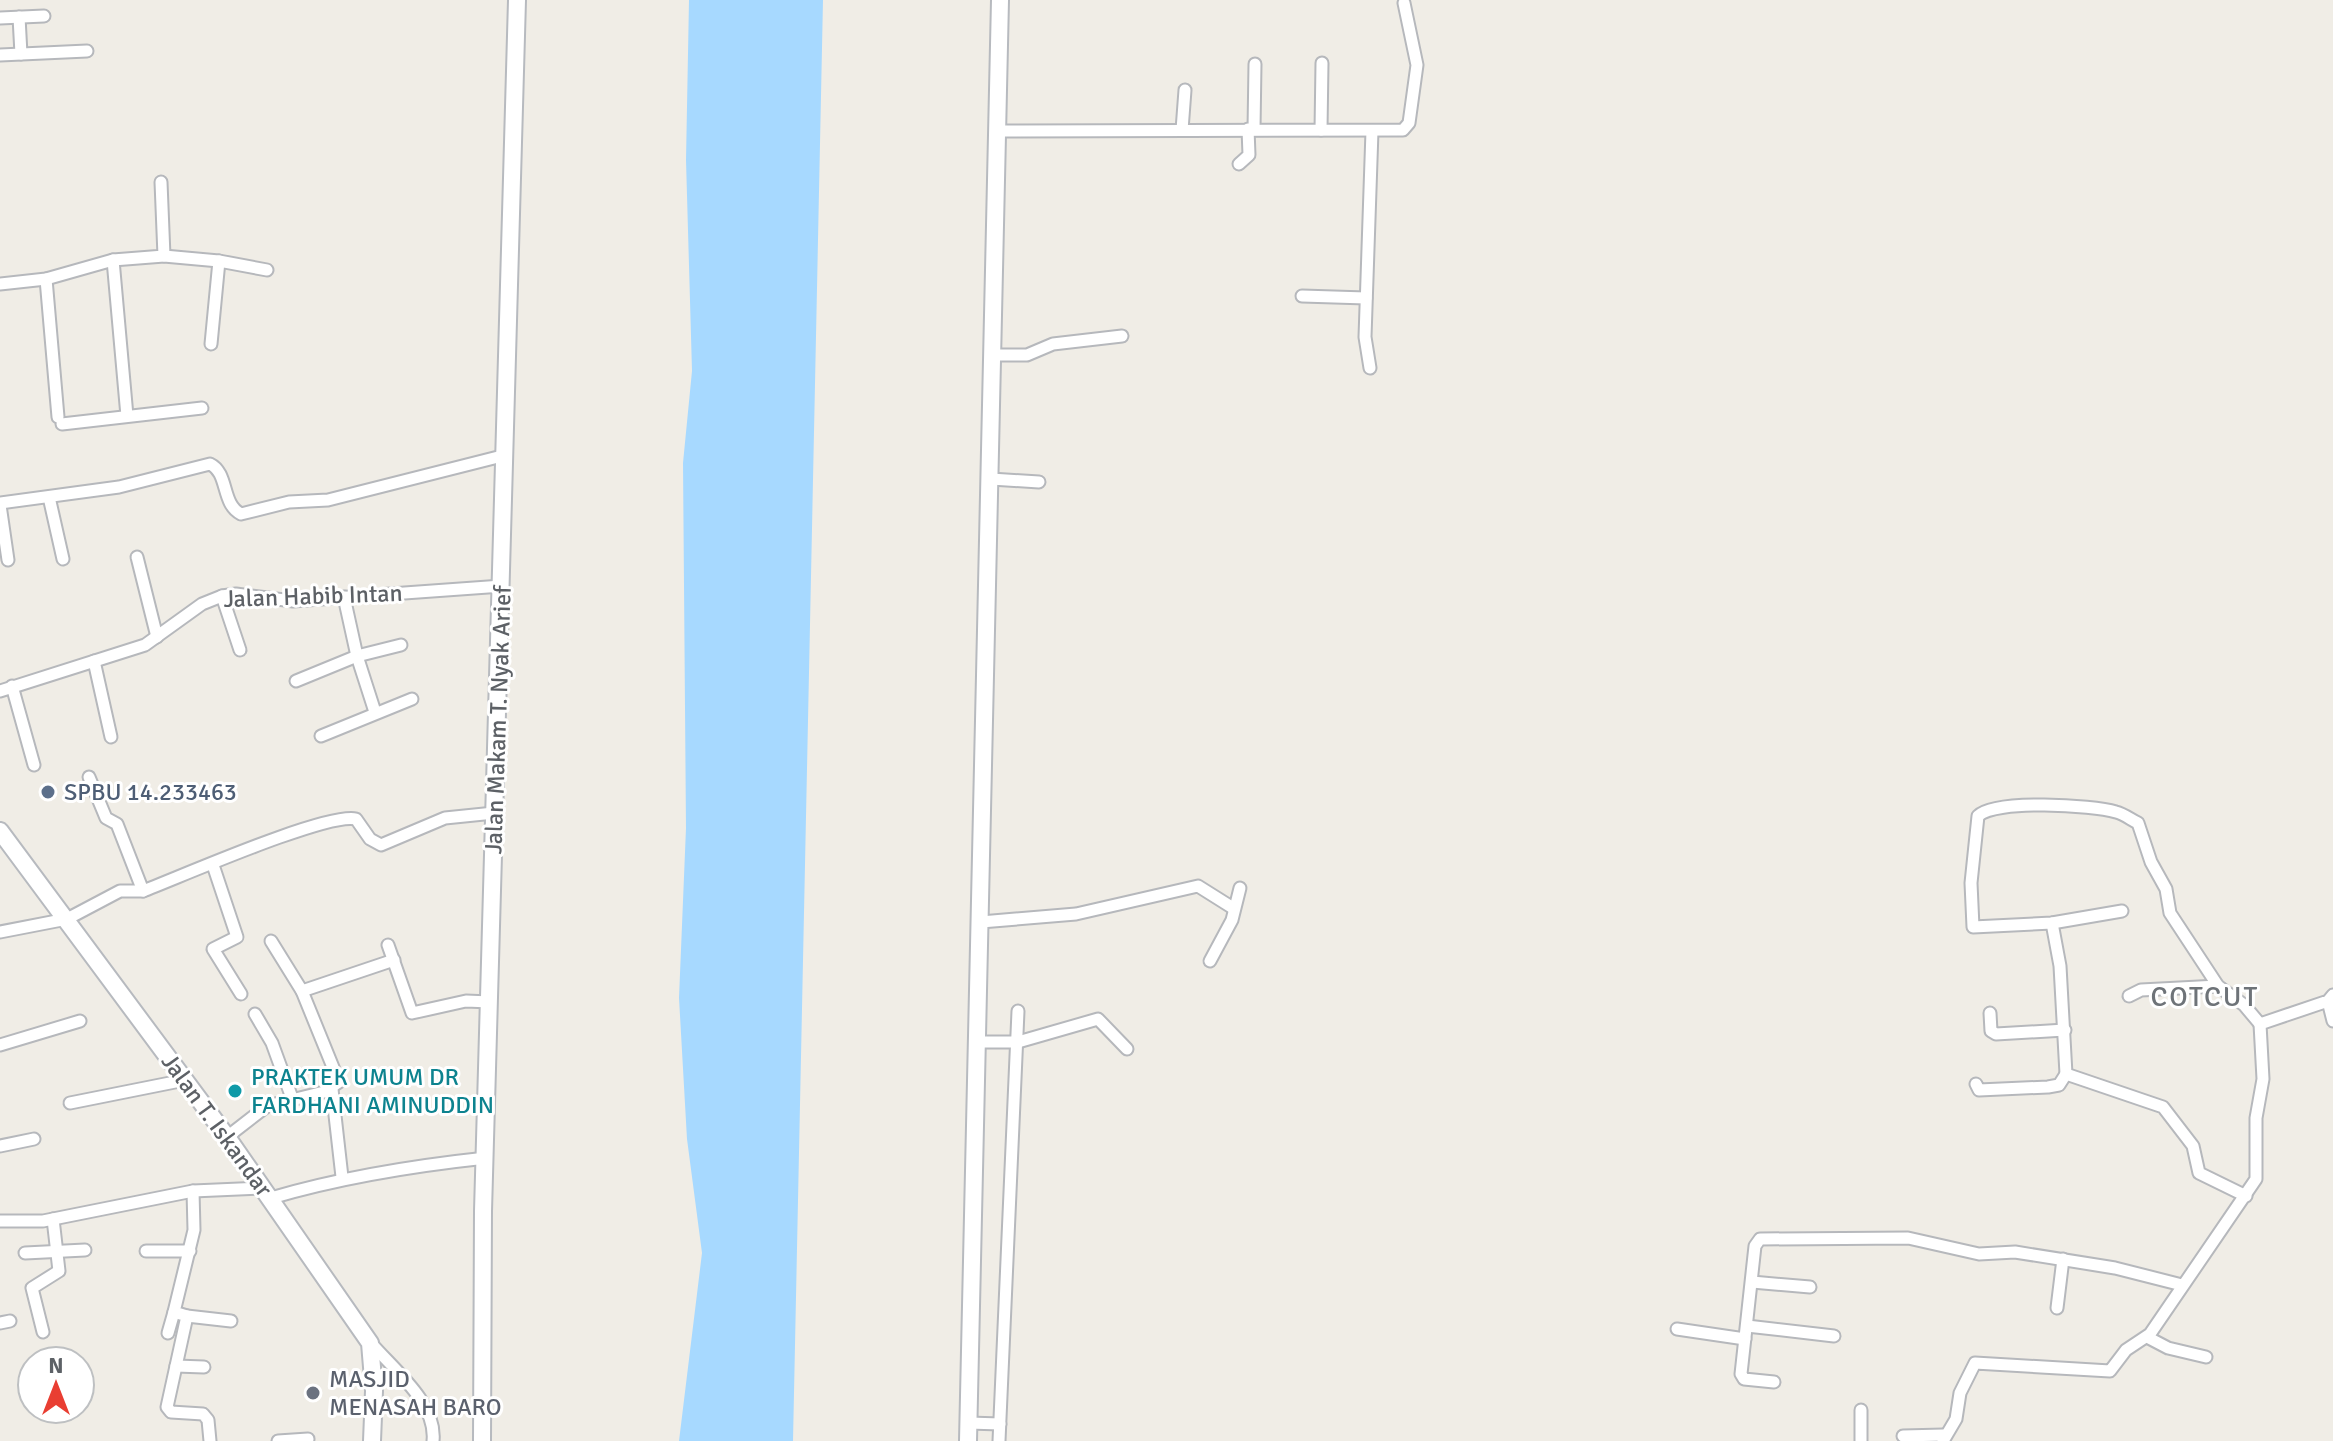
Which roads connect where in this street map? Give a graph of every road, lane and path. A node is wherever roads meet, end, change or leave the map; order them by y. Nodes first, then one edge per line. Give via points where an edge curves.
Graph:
1 (517, 0) edge
2 (1000, 0) edge
3 (1404, 3) dead end
4 (44, 16) dead end
5 (19, 17) junction
6 (0, 18) edge
7 (87, 51) dead end
8 (21, 54) junction
9 (0, 55) edge
10 (1322, 63) dead end
11 (1255, 64) dead end
12 (1185, 90) dead end
13 (1251, 129) junction
14 (1182, 130) junction
15 (1321, 130) junction
16 (1003, 131) junction
17 (1372, 131) junction
18 (1239, 164) dead end
19 (161, 182) dead end
20 (164, 256) junction
21 (113, 260) junction
22 (219, 261) junction
23 (267, 270) dead end
24 (46, 279) junction
25 (0, 284) edge
26 (1302, 296) dead end
27 (1366, 298) junction
28 (1122, 336) dead end
29 (211, 344) dead end
30 (997, 355) junction
31 (1370, 368) dead end
32 (202, 408) dead end
33 (127, 416) junction
34 (506, 455) junction
35 (991, 479) junction
36 (1039, 482) dead end
37 (49, 497) junction
38 (0, 504) edge
39 (137, 557) dead end
40 (63, 559) dead end
41 (8, 560) dead end
42 (502, 586) junction
43 (222, 596) junction
44 (344, 597) junction
45 (157, 637) junction
46 (401, 645) dead end
47 (240, 650) dead end
48 (357, 656) junction
49 (94, 661) junction
50 (296, 681) dead end
51 (6, 688) edge
52 (412, 699) dead end
53 (375, 712) junction
54 (321, 736) dead end
55 (111, 737) dead end
56 (34, 765) dead end
57 (89, 777) dead end
58 (494, 813) junction
59 (0, 831) edge
60 (213, 865) junction
61 (1240, 888) dead end
62 (143, 891) junction
63 (1233, 908) junction
64 (2122, 911) dead end
65 (67, 919) junction
66 (981, 922) junction
67 (2052, 923) junction
68 (0, 932) edge
69 (271, 941) dead end
70 (388, 945) dead end
71 (394, 960) junction
72 (1210, 961) dead end
73 (2218, 986) junction
74 (302, 991) junction
75 (241, 994) dead end
76 (2129, 996) dead end
77 (2331, 998) edge
78 (490, 1002) junction
79 (1018, 1011) dead end
80 (1990, 1013) dead end
81 (255, 1014) dead end
82 (80, 1021) dead end
83 (2333, 1021) edge
84 (2260, 1024) junction
85 (2065, 1030) junction
86 (982, 1042) junction
87 (1016, 1042) junction
88 (0, 1045) edge
89 (1127, 1049) dead end
90 (2066, 1074) junction
91 (185, 1080) junction
92 (1976, 1084) dead end
93 (332, 1089) junction
94 (292, 1098) junction
95 (70, 1103) dead end
96 (227, 1137) junction
97 (34, 1139) dead end
98 (0, 1146) edge
99 (486, 1158) junction
100 (342, 1177) junction
101 (193, 1191) junction
102 (267, 1193) junction
103 (2246, 1196) junction
104 (53, 1219) junction
105 (0, 1221) edge
106 (85, 1250) dead end
107 (146, 1251) dead end
108 (190, 1251) junction
109 (57, 1252) junction
110 (25, 1253) dead end
111 (2063, 1259) junction
112 (1752, 1282) junction
113 (2182, 1285) junction
114 (1810, 1287) dead end
115 (2057, 1308) dead end
116 (174, 1312) junction
117 (187, 1316) junction
118 (231, 1321) dead end
119 (1677, 1329) dead end
120 (43, 1332) dead end
121 (1746, 1332) junction
122 (168, 1333) dead end
123 (1834, 1336) dead end
124 (2147, 1337) junction
125 (370, 1343) junction
126 (2206, 1357) dead end
127 (176, 1366) junction
128 (204, 1367) dead end
129 (1774, 1382) dead end
130 (1861, 1410) dead end
131 (973, 1423) junction
132 (999, 1424) junction
133 (1903, 1436) dead end
134 (1943, 1438) edge
135 (308, 1439) dead end
136 (210, 1441) edge
137 (278, 1441) edge
138 (372, 1441) edge
139 (433, 1441) edge
140 (482, 1441) edge
141 (968, 1441) edge
142 (999, 1441) edge
143 (1861, 1441) edge

1 - 34 street, Jalan Makam T. Nyak Arief
2 - 16 street
3 - 17 street via 1417,65 1409,123 1403,130
4 - 5 street
5 - 6 street
5 - 8 street
7 - 8 street
8 - 9 street
10 - 15 street
11 - 13 street
12 - 14 street
13 - 14 street
13 - 15 street
13 - 18 street via 1249,155
14 - 16 street
15 - 17 street
16 - 30 street
17 - 27 street
19 - 20 street
20 - 21 street
20 - 22 street
21 - 24 street
21 - 33 street
22 - 23 street
22 - 29 street
24 - 25 street
24 - 33 street via 60,420
26 - 27 street
27 - 31 street
28 - 30 street via 1053,344 1027,355
30 - 35 street
32 - 33 street
34 - 37 street via 328,500 289,502 241,514 230,505 219,472 210,464 119,487
34 - 42 street, Jalan Makam T. Nyak Arief
35 - 36 street
35 - 66 street
37 - 38 street
37 - 40 street
38 - 41 street
39 - 45 street
42 - 44 street, Jalan Habib Intan
42 - 58 street, Jalan Makam T. Nyak Arief
43 - 44 street, Jalan Habib Intan via 293,601
43 - 45 street, Jalan Habib Intan
43 - 47 street
44 - 48 street
45 - 49 street, Jalan Habib Intan
46 - 48 street
48 - 50 street
48 - 53 street
49 - 51 street, Jalan Habib Intan
49 - 55 street
51 - 56 street
52 - 53 street
53 - 54 street
57 - 62 street via 106,818 117,824
58 - 60 street via 445,818 381,845 348,817 302,829
58 - 78 street, Jalan Makam T. Nyak Arief
59 - 65 street, Jalan T. Iskandar
60 - 62 street
60 - 75 street via 237,937 213,949
61 - 63 street
62 - 65 street via 120,891
63 - 66 street via 1198,886 1076,914
63 - 72 street
64 - 67 street
65 - 68 street
65 - 91 street, Jalan T. Iskandar
66 - 86 street
67 - 73 street via 1973,927 1972,864 1976,821 1983,811 2022,805 2107,810 2138,823 2166,889 2170,913
67 - 85 street
69 - 74 street
70 - 71 street
71 - 74 street
71 - 78 street via 412,1013 466,1001
73 - 76 street via 2141,990
73 - 84 street
74 - 93 street via 338,1075
77 - 83 street
77 - 84 street
78 - 99 street, Jalan Makam T. Nyak Arief
79 - 87 street
80 - 85 street via 1996,1034
81 - 94 street
82 - 88 street
84 - 103 street via 2263,1079 2256,1118 2256,1175
85 - 90 street
86 - 87 street
86 - 131 street
87 - 89 street via 1098,1019
87 - 132 street
90 - 92 street via 2059,1085 2048,1087 1979,1090
90 - 103 street via 2163,1107 2193,1146 2199,1173
91 - 95 street
91 - 96 street, Jalan T. Iskandar
93 - 94 street
93 - 100 street
94 - 96 street via 267,1106
96 - 102 street, Jalan T. Iskandar
97 - 98 street
99 - 100 street
99 - 140 street, Jalan Makam T. Nyak Arief
100 - 102 street
101 - 102 street
101 - 104 street
101 - 108 street
102 - 125 street, Jalan T. Iskandar
103 - 113 street
104 - 105 street
104 - 109 street
106 - 109 street
107 - 108 street
108 - 116 street
109 - 110 street
109 - 120 street via 59,1271 32,1288
111 - 112 street via 2015,1252 1979,1254 1897,1237 1760,1239
111 - 113 street
111 - 115 street
112 - 114 street
112 - 121 street
113 - 124 street
116 - 117 street
116 - 122 street
117 - 118 street
117 - 127 street
119 - 121 street
121 - 123 street
121 - 129 street via 1741,1377
124 - 126 street
124 - 134 street via 2105,1371 1975,1363 1960,1393 1956,1419
125 - 138 street, Jalan T. Iskandar
125 - 139 street via 426,1408 434,1423
127 - 128 street
127 - 136 street via 168,1410 203,1414
130 - 143 street
131 - 132 street
131 - 141 street
132 - 142 street
133 - 134 street
135 - 137 street

